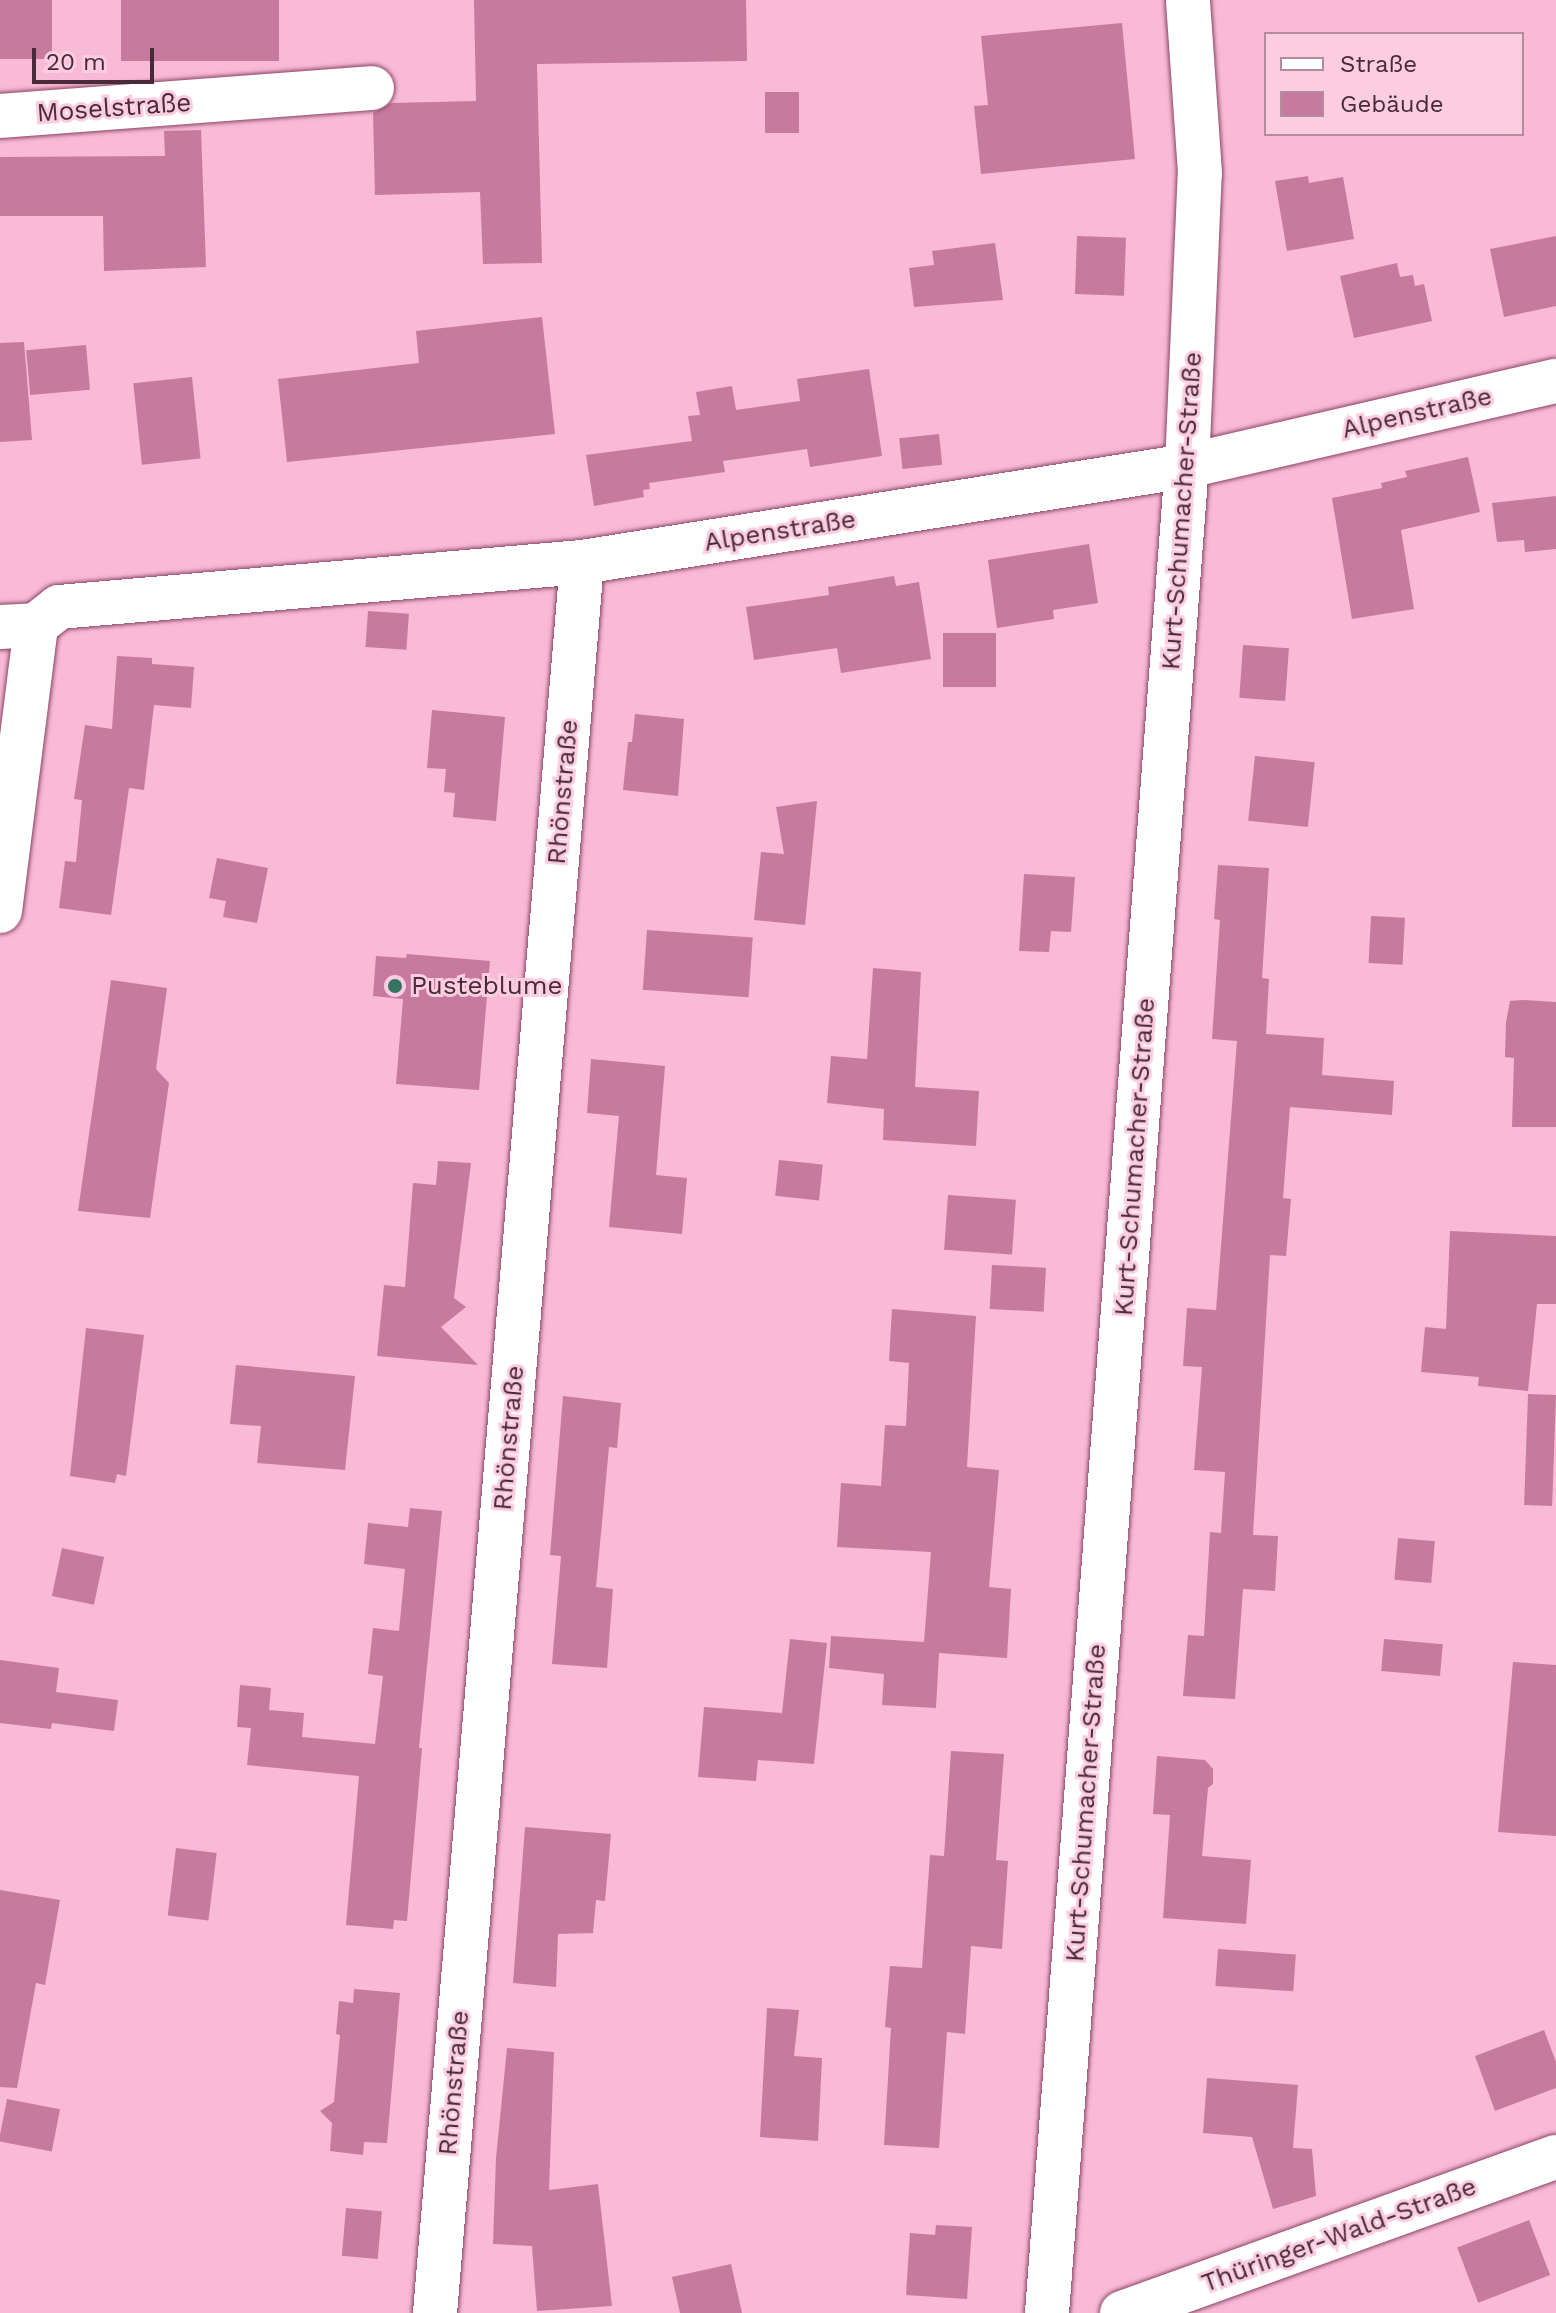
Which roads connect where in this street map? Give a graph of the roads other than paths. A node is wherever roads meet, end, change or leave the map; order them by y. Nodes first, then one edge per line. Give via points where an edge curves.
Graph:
1 (1188, 0) edge
2 (372, 88) dead end
3 (0, 116) edge
4 (1556, 381) edge
5 (1187, 466) junction
6 (582, 562) junction
7 (18, 626) edge
8 (0, 911) edge
9 (1556, 2157) edge
10 (435, 2313) edge
11 (1047, 2313) edge
12 (1122, 2313) edge

1 - 5 street, Kurt-Schumacher-Straße via 1200,173
2 - 3 street, Moselstraße
4 - 5 street, Alpenstraße
5 - 6 street, Alpenstraße
5 - 11 street, Kurt-Schumacher-Straße
6 - 7 street, Alpenstraße via 59,607
6 - 10 street, Rhönstraße
7 - 8 street
9 - 12 street, Thüringer-Wald-Straße

